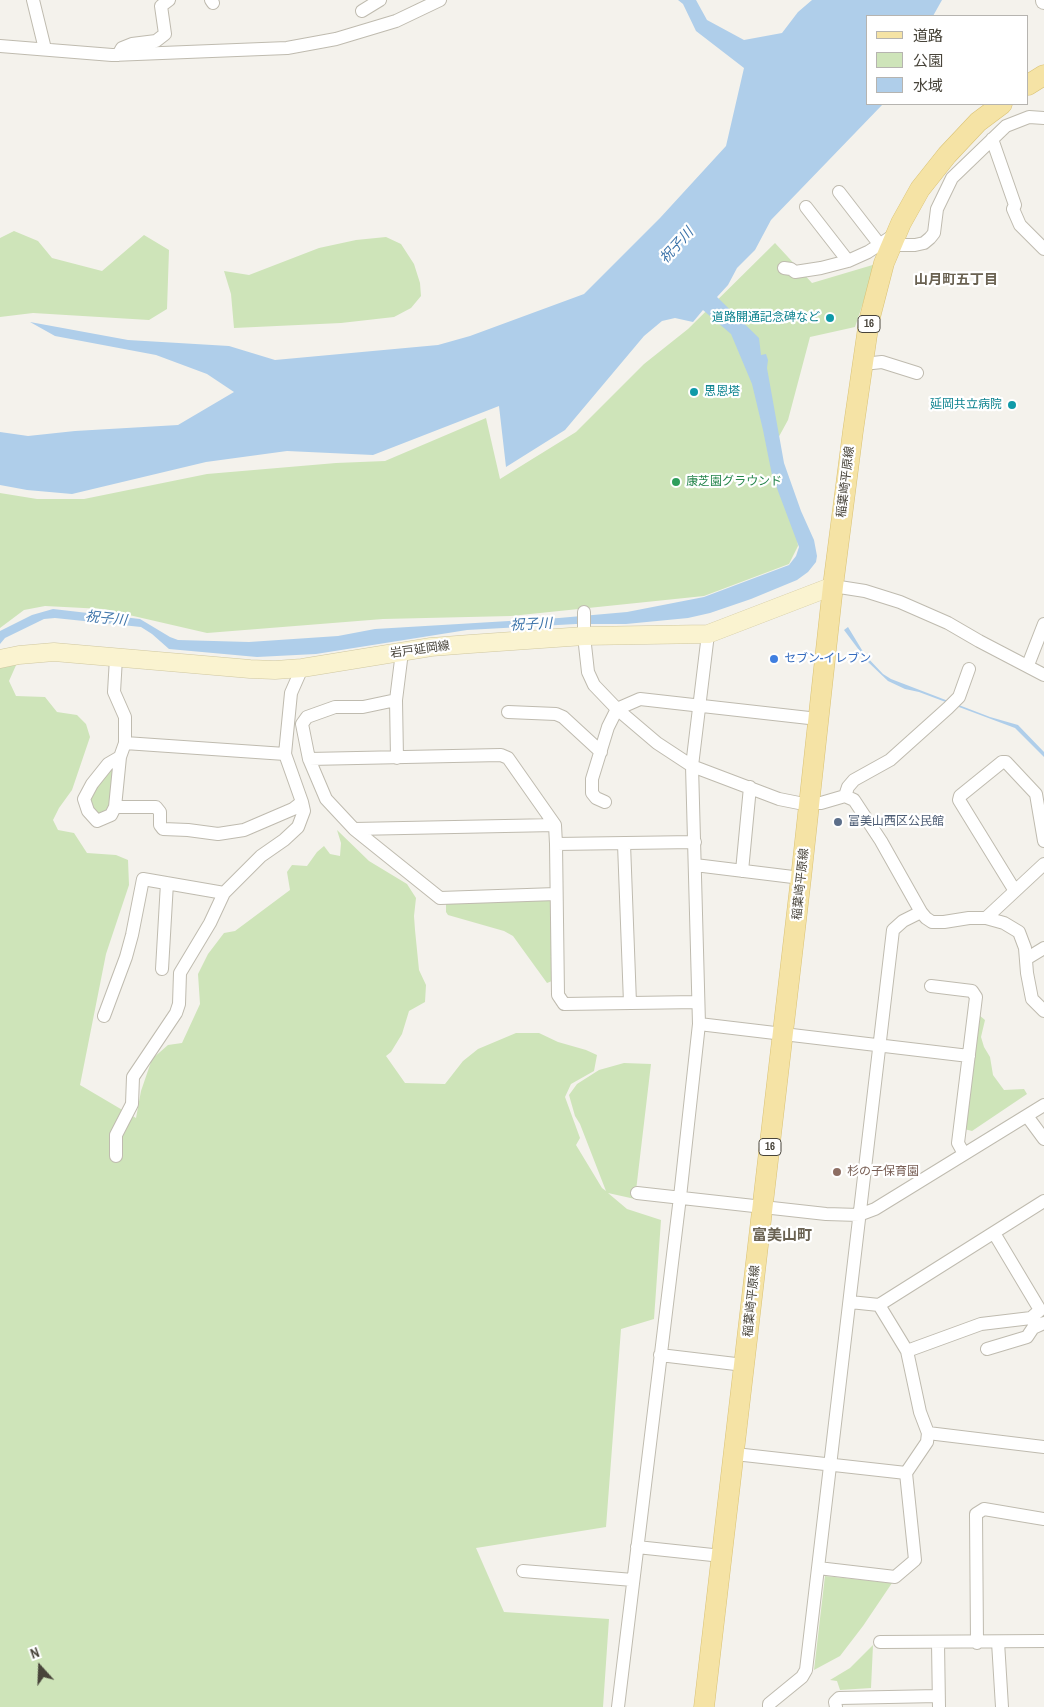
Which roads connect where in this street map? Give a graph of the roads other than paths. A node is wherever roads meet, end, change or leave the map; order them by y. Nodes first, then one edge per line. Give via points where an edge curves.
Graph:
1 (34, 0) edge
2 (380, 0) edge
3 (440, 0) edge
4 (165, 1) edge
5 (362, 11) dead end
6 (0, 46) edge
7 (45, 49) junction
8 (118, 55) junction
9 (1044, 75) edge
10 (1029, 84) edge
11 (1001, 105) edge
12 (1044, 118) edge
13 (992, 139) junction
14 (839, 192) dead end
15 (806, 207) dead end
16 (890, 241) junction
17 (1044, 249) edge
18 (848, 261) junction
19 (784, 268) dead end
20 (863, 364) junction
21 (917, 372) dead end
22 (833, 586) junction
23 (584, 612) dead end
24 (1044, 624) edge
25 (708, 634) junction
26 (584, 636) junction
27 (402, 652) junction
28 (116, 658) junction
29 (0, 659) edge
30 (1028, 665) junction
31 (302, 668) junction
32 (969, 669) dead end
33 (1044, 675) edge
34 (396, 700) junction
35 (700, 705) junction
36 (617, 709) junction
37 (508, 712) dead end
38 (818, 719) junction
39 (125, 743) junction
40 (601, 752) junction
41 (285, 754) junction
42 (120, 757) junction
43 (396, 758) junction
44 (309, 759) junction
45 (692, 766) junction
46 (750, 787) junction
47 (845, 796) junction
48 (302, 802) junction
49 (605, 802) dead end
50 (810, 802) junction
51 (115, 807) junction
52 (555, 825) junction
53 (354, 829) junction
54 (1044, 841) edge
55 (694, 842) junction
56 (556, 844) junction
57 (624, 844) junction
58 (1044, 864) edge
59 (695, 865) junction
60 (742, 870) junction
61 (801, 878) junction
62 (167, 883) junction
63 (1015, 892) junction
64 (224, 893) junction
65 (556, 894) junction
66 (921, 912) junction
67 (986, 918) junction
68 (1044, 948) edge
69 (1026, 959) junction
70 (162, 970) dead end
71 (930, 986) dead end
72 (698, 1002) junction
73 (630, 1003) junction
74 (1044, 1011) edge
75 (104, 1016) dead end
76 (699, 1024) junction
77 (783, 1035) junction
78 (880, 1046) junction
79 (969, 1056) junction
80 (1044, 1105) edge
81 (1027, 1116) junction
82 (1044, 1139) edge
83 (964, 1154) junction
84 (116, 1156) dead end
85 (637, 1194) dead end
86 (680, 1197) junction
87 (1044, 1201) edge
88 (762, 1207) junction
89 (859, 1215) junction
90 (994, 1233) junction
91 (850, 1302) junction
92 (879, 1305) junction
93 (1044, 1323) edge
94 (987, 1349) dead end
95 (907, 1351) junction
96 (660, 1356) junction
97 (744, 1365) junction
98 (928, 1433) junction
99 (1044, 1447) edge
100 (735, 1454) junction
101 (830, 1464) junction
102 (906, 1473) junction
103 (1044, 1519) edge
104 (637, 1547) junction
105 (722, 1556) junction
106 (818, 1568) junction
107 (523, 1571) dead end
108 (634, 1580) junction
109 (1044, 1641) edge
110 (880, 1642) dead end
111 (977, 1642) junction
112 (998, 1642) junction
113 (938, 1643) junction
114 (939, 1702) edge
115 (618, 1707) edge
116 (704, 1707) edge
117 (769, 1707) edge
118 (836, 1707) edge
119 (1002, 1707) edge

1 - 7 street
2 - 5 street
3 - 8 street via 396,21 305,45
4 - 8 street via 161,6 164,34 156,41 122,48
6 - 7 street
7 - 8 street
9 - 10 main road
11 - 16 main road, 稲葉崎平原線 / 16 via 978,122 947,155 920,189
12 - 13 street via 1029,117 1006,126
13 - 16 street via 952,178 937,209 934,233 930,238 915,245
13 - 17 street via 1020,225
14 - 16 street
15 - 18 street
16 - 18 street
16 - 20 main road, 稲葉崎平原線 / 16 via 869,322
18 - 19 street via 795,272
20 - 21 street via 882,362
20 - 22 main road, 稲葉崎平原線 / 16
22 - 25 main road, 岩戸延岡線
22 - 30 street via 865,591 900,602
22 - 38 main road, 稲葉崎平原線 / 16
23 - 26 street
24 - 30 street
25 - 26 main road, 岩戸延岡線
25 - 35 street
26 - 27 main road, 岩戸延岡線
26 - 36 street via 588,672 594,685
27 - 31 main road, 岩戸延岡線
27 - 34 street
28 - 29 main road, 岩戸延岡線 via 54,652
28 - 31 main road, 岩戸延岡線 via 250,669
28 - 39 street via 114,692 124,717
30 - 33 street
31 - 41 street via 291,693
32 - 47 street via 959,697 890,760 854,780
34 - 43 street
34 - 44 street via 363,707 335,707 307,717 302,724
35 - 36 street via 640,699
35 - 38 street
35 - 45 street
36 - 40 street
36 - 45 street via 657,744
37 - 40 street via 556,714
38 - 50 main road, 稲葉崎平原線 / 16
39 - 41 street
39 - 42 street
40 - 49 street via 592,779 592,792
41 - 48 street
42 - 51 street
42 - 51 street via 108,764 84,799 88,811 98,821 111,815
43 - 44 street
43 - 52 street via 501,755 508,758
44 - 53 street via 326,799
45 - 46 street
45 - 55 street
46 - 50 street via 779,799
46 - 60 street
47 - 50 street via 821,803
47 - 66 street via 858,804
48 - 51 street via 244,830 218,834 164,829 156,808
48 - 64 street via 304,811 298,826 261,856
50 - 61 main road, 稲葉崎平原線 / 16
52 - 53 street
52 - 56 street
53 - 65 street via 440,898
54 - 63 street via 1036,794 1006,762 960,796
55 - 57 street
55 - 59 street
56 - 57 street
56 - 65 street
57 - 73 street
58 - 63 street
59 - 60 street
59 - 72 street
60 - 61 street
61 - 77 main road, 稲葉崎平原線 / 16
62 - 64 street
62 - 70 street
62 - 75 street via 142,879 126,957
63 - 67 street
64 - 84 street via 180,973 176,1013 133,1077 132,1104 116,1135
65 - 73 street via 558,995 564,1004
66 - 67 street via 932,922
66 - 78 street via 903,920 893,930
67 - 69 street via 1019,932
68 - 69 street
69 - 74 street via 1032,999
71 - 79 street via 972,992 976,997
72 - 73 street
72 - 76 street
76 - 77 street
76 - 86 street
77 - 78 street
77 - 88 main road, 稲葉崎平原線 / 16
78 - 79 street
78 - 89 street
79 - 83 street via 958,1143
80 - 81 street
81 - 82 street
81 - 83 street
83 - 89 street
85 - 86 street
86 - 88 street
86 - 96 street
87 - 90 street
88 - 89 street
88 - 97 main road, 稲葉崎平原線 / 16
89 - 91 street
90 - 92 street
90 - 95 street via 1040,1310 1031,1318 981,1324
91 - 92 street
91 - 101 street
92 - 95 street
93 - 94 street via 1033,1328 1027,1337
95 - 98 street via 920,1412
96 - 97 street
96 - 104 street
97 - 100 main road, 稲葉崎平原線 / 16
98 - 99 street
98 - 102 street via 927,1442
100 - 101 street
100 - 105 main road, 稲葉崎平原線 / 16
101 - 102 street
101 - 106 street
102 - 106 street via 914,1560 895,1577
103 - 111 street via 984,1509 976,1514
104 - 105 street
104 - 108 street
105 - 116 main road, 稲葉崎平原線 / 16
106 - 117 street via 806,1670
107 - 108 street
108 - 115 street
109 - 112 street
110 - 113 street
111 - 112 street
111 - 113 street
112 - 119 street
113 - 114 street
114 - 118 street via 839,1698 835,1702

